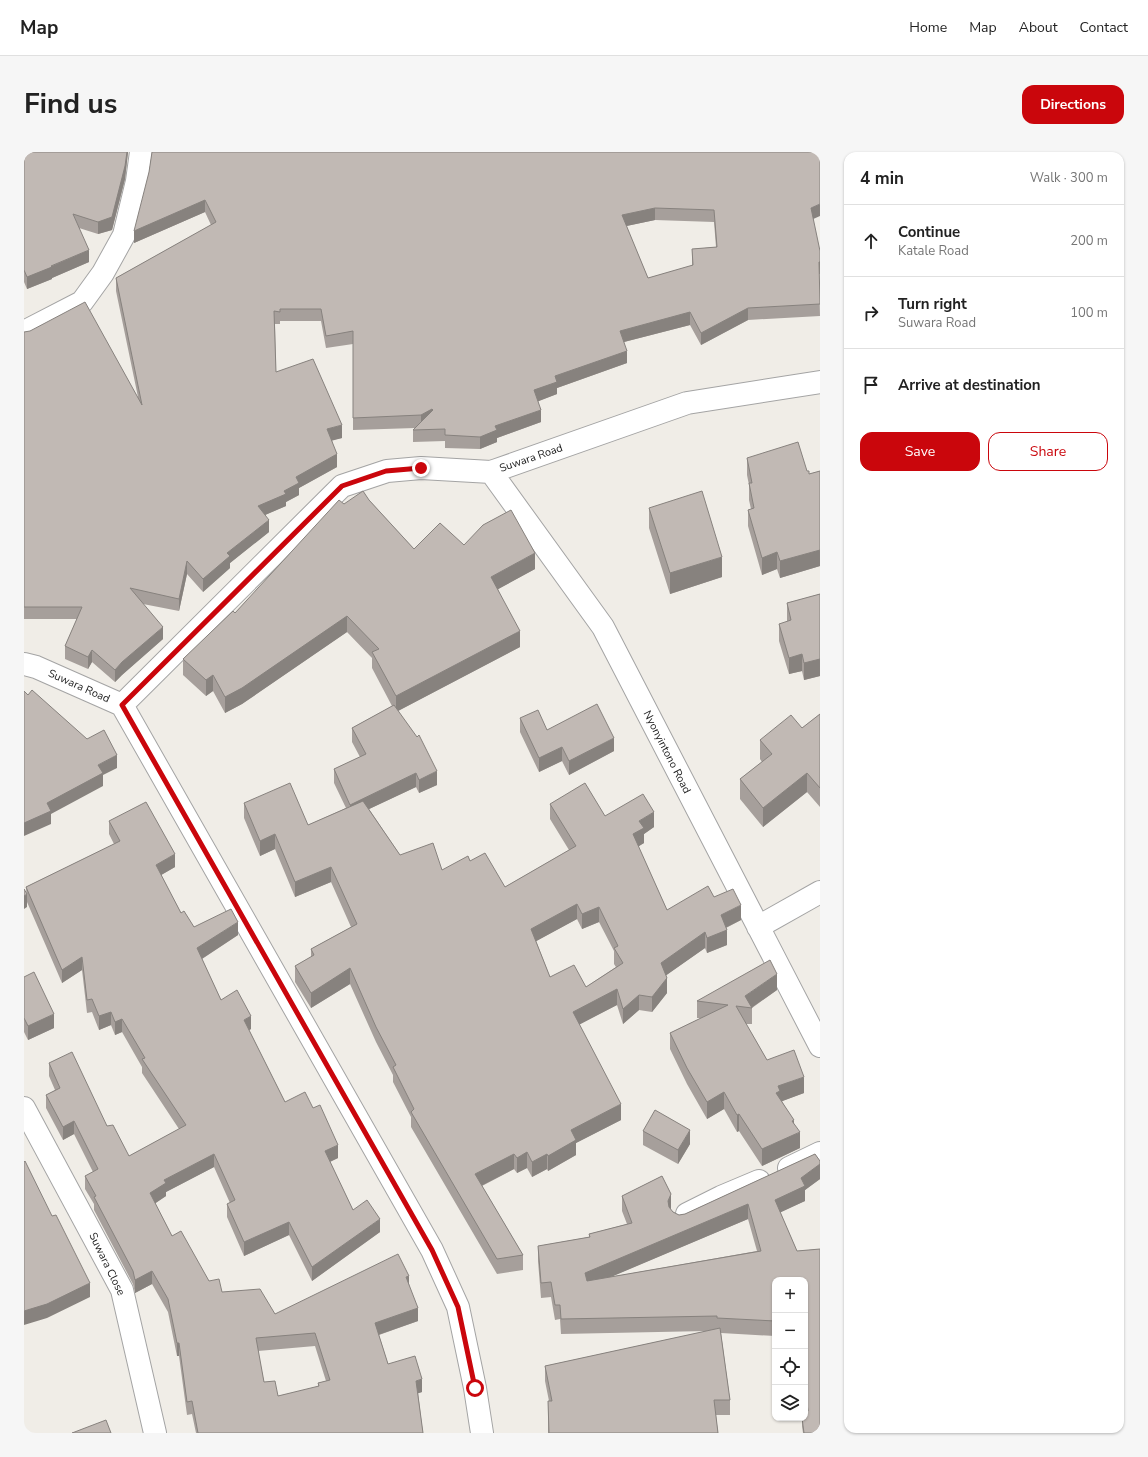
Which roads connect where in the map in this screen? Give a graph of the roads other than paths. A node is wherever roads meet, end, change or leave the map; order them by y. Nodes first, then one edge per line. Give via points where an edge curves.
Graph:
1 (141, 152) edge
2 (24, 332) edge
3 (820, 382) edge
4 (491, 472) junction
5 (24, 664) edge
6 (122, 705) junction
7 (820, 892) edge
8 (758, 927) junction
9 (820, 1046) edge
10 (24, 1108) edge
11 (820, 1153) edge
12 (680, 1217) edge
13 (155, 1433) edge
14 (482, 1433) edge

1 - 2 street via 137,182 124,235 103,273 82,302
3 - 4 street, Suwara Road via 687,403
4 - 6 street, Suwara Road via 421,468 386,471 342,486
4 - 8 street, Nyonyintono Road via 603,627
5 - 6 street, Suwara Road
6 - 14 street via 432,1250 458,1307
7 - 8 street
8 - 9 street, Nyonyintono Road
10 - 13 street, Suwara Close via 122,1290
11 - 12 street

